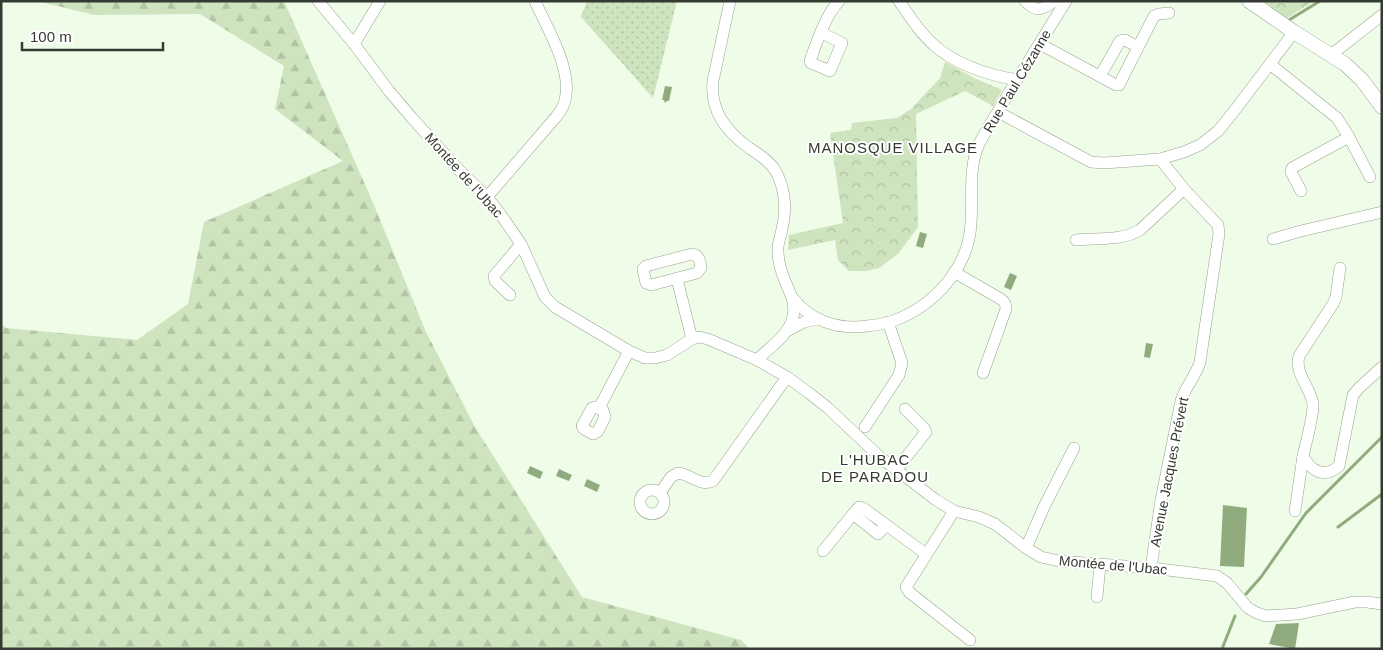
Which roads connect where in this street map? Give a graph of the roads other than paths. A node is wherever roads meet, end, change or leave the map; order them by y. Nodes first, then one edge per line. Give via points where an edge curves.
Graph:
1 (318, 1) edge
2 (380, 1) edge
3 (534, 1) edge
4 (730, 1) edge
5 (838, 1) edge
6 (899, 1) edge
7 (1025, 1) edge
8 (1055, 1) edge
9 (1066, 1) edge
10 (1249, 1) edge
11 (1169, 14) dead end
12 (1382, 15) edge
13 (822, 31) dead end
14 (1294, 32) junction
15 (354, 44) junction
16 (1040, 44) junction
17 (1138, 47) junction
18 (1331, 55) junction
19 (1270, 64) junction
20 (1100, 76) junction
21 (1017, 80) junction
22 (1382, 107) edge
23 (998, 112) junction
24 (1349, 136) junction
25 (1160, 159) junction
26 (1370, 177) dead end
27 (1184, 189) junction
28 (1301, 191) dead end
29 (487, 197) junction
30 (1382, 212) edge
31 (1273, 239) dead end
32 (1076, 240) dead end
33 (521, 244) junction
34 (1340, 268) dead end
35 (954, 272) junction
36 (677, 278) junction
37 (510, 295) dead end
38 (793, 298) junction
39 (818, 319) junction
40 (888, 322) junction
41 (788, 331) junction
42 (692, 339) junction
43 (629, 351) junction
44 (756, 360) junction
45 (1382, 366) edge
46 (983, 373) dead end
47 (786, 377) junction
48 (599, 408) dead end
49 (905, 409) dead end
50 (865, 427) dead end
51 (1074, 448) dead end
52 (1303, 456) junction
53 (896, 470) junction
54 (660, 493) dead end
55 (954, 511) junction
56 (1294, 511) dead end
57 (1026, 548) junction
58 (823, 551) dead end
59 (926, 554) junction
60 (1100, 565) junction
61 (1151, 568) junction
62 (1097, 597) dead end
63 (1382, 604) edge
64 (970, 640) dead end

1 - 15 street, Montée de l'Ubac
2 - 15 street
3 - 29 street via 562,64 566,99 556,117
4 - 38 street via 713,81 713,98 725,127 776,172 785,212 778,253
5 - 13 street
6 - 21 street via 924,35 941,51 975,70
7 - 8 street via 1039,10
9 - 16 street, Rue Paul Cézanne
10 - 14 street
11 - 17 street via 1155,15
12 - 18 street
14 - 18 street
14 - 19 street
15 - 29 street, Montée de l'Ubac via 412,118
16 - 20 street
16 - 21 street, Rue Paul Cézanne
17 - 20 street via 1120,41
17 - 20 street via 1119,85
18 - 22 street via 1358,75
19 - 24 street via 1337,118
19 - 25 street via 1218,131 1200,145
21 - 23 street, Rue Paul Cézanne
23 - 25 street via 1091,162
23 - 35 street, Rue Paul Cézanne via 976,153 971,230 966,250
24 - 26 street
24 - 28 street via 1292,168
25 - 27 street, Avenue Jacques Prévert
27 - 32 street via 1134,234
27 - 61 street, Avenue Jacques Prévert via 1218,225 1219,234 1199,366 1182,398
29 - 33 street, Montée de l'Ubac
30 - 31 street
33 - 37 street via 494,276
33 - 43 street, Montée de l'Ubac via 549,303
34 - 52 street via 1334,304 1298,358 1313,404
35 - 40 street, Rue Paul Cézanne via 926,303
35 - 46 street via 1006,305
36 - 36 street via 698,272 700,265 696,255 643,269 648,285
36 - 42 street
38 - 39 street, Rue Paul Cézanne via 804,311
38 - 41 street via 794,314
39 - 40 street, Rue Paul Cézanne via 850,327
39 - 41 street
40 - 50 street via 902,366
41 - 44 street
42 - 43 street, Montée de l'Ubac via 667,355 655,358 645,358
42 - 44 street, Montée de l'Ubac via 708,339
43 - 48 street
44 - 47 street, Montée de l'Ubac
45 - 52 street via 1353,395 1339,466 1328,472 1318,471 1307,464
47 - 53 street, Montée de l'Ubac via 816,398
47 - 54 street via 713,481 704,483 678,473 671,477
49 - 53 street via 926,431
51 - 57 street
52 - 56 street
53 - 55 street, Montée de l'Ubac
55 - 57 street, Montée de l'Ubac via 988,520
55 - 59 street
57 - 60 street, Montée de l'Ubac via 1047,559
58 - 59 street via 853,514 878,534 886,525
59 - 64 street via 906,589
60 - 61 street, Montée de l'Ubac
60 - 62 street
61 - 63 street, Montée de l'Ubac via 1220,577 1248,608 1266,616 1297,614 1355,602

